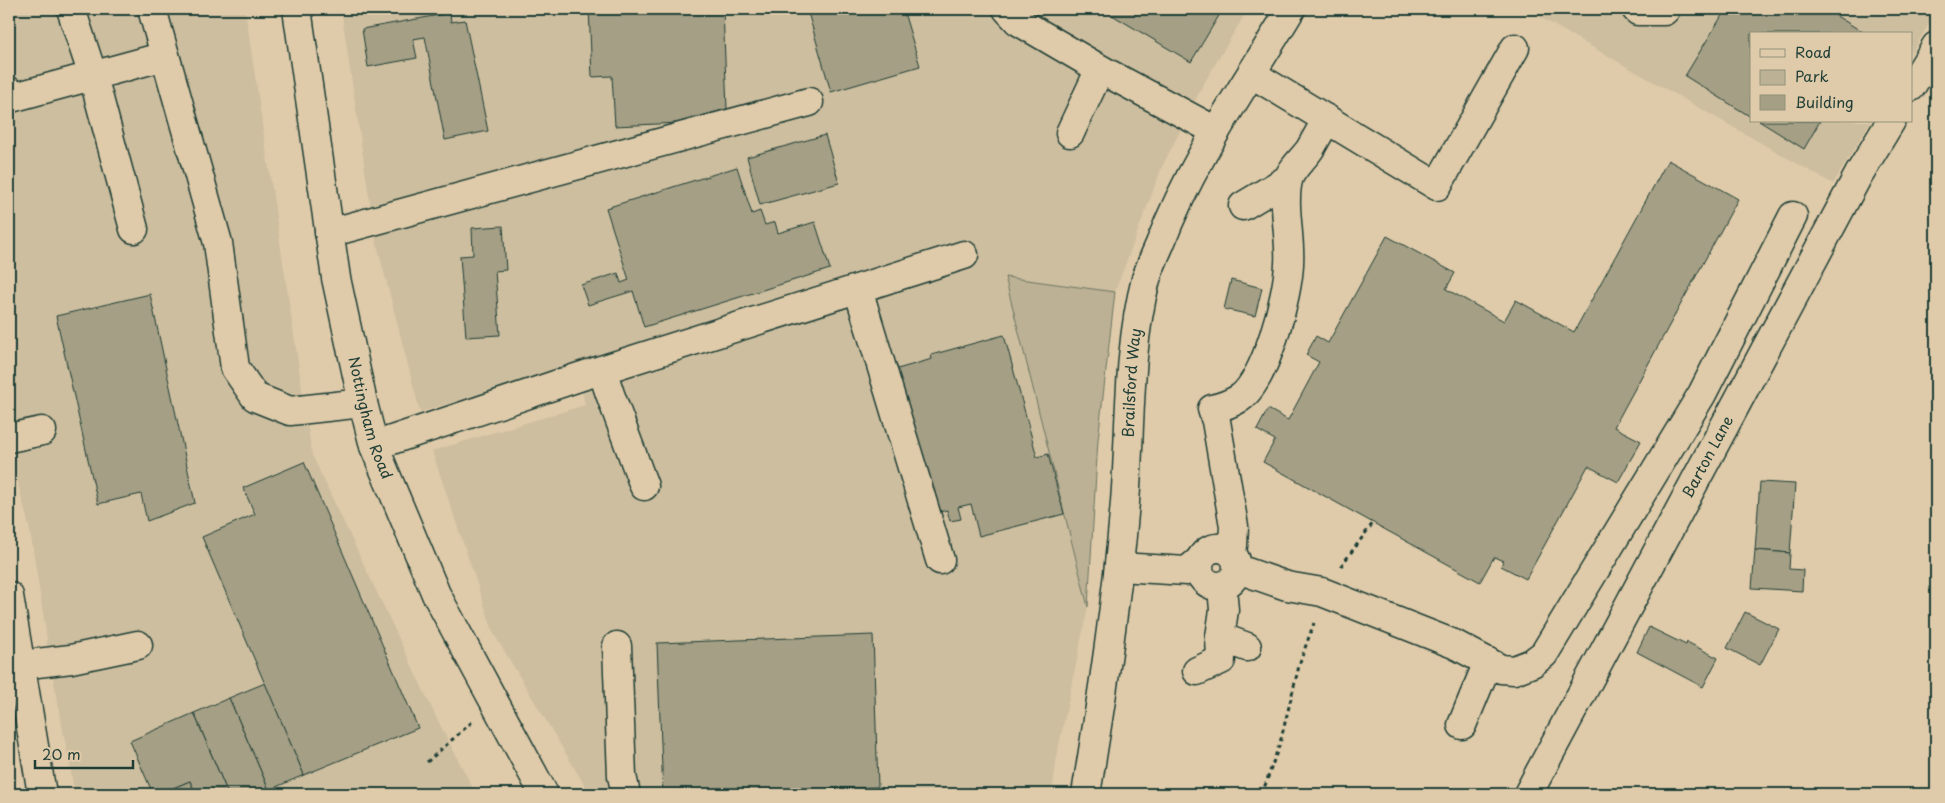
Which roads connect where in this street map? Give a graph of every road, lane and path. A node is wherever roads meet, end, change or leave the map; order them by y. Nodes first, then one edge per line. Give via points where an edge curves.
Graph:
1 (71, 9) edge
2 (152, 9) edge
3 (297, 9) edge
4 (1006, 9) edge
5 (1291, 9) edge
6 (1636, 9) edge
7 (1666, 9) edge
8 (1936, 46) edge
9 (1515, 48) dead end
10 (166, 56) junction
11 (1100, 69) junction
12 (1252, 74) junction
13 (93, 76) junction
14 (1912, 85) edge
15 (9, 96) edge
16 (809, 102) dead end
17 (1327, 119) junction
18 (1889, 122) edge
19 (1070, 132) dead end
20 (1216, 132) junction
21 (1288, 179) junction
22 (1243, 206) dead end
23 (1793, 216) dead end
24 (134, 229) dead end
25 (330, 233) junction
26 (964, 255) dead end
27 (858, 289) junction
28 (602, 370) junction
29 (363, 403) junction
30 (42, 431) dead end
31 (9, 438) edge
32 (374, 446) junction
33 (644, 486) dead end
34 (1373, 523) dead end
35 (1208, 554) junction
36 (940, 560) dead end
37 (1119, 567) junction
38 (1230, 578) junction
39 (1322, 592) junction
40 (9, 596) edge
41 (1220, 637) junction
42 (138, 645) dead end
43 (617, 646) dead end
44 (1247, 647) dead end
45 (1488, 662) junction
46 (20, 665) junction
47 (1197, 671) dead end
48 (494, 701) junction
49 (1462, 725) dead end
50 (427, 762) dead end
51 (42, 794) edge
52 (544, 794) edge
53 (626, 794) edge
54 (1086, 794) edge
55 (1262, 794) edge
56 (1528, 794) edge

1 - 13 street
2 - 10 street
3 - 25 street, Nottingham Road
4 - 11 street via 1018,21
5 - 12 street, Brailsford Way
6 - 7 street via 1638,12
8 - 14 street
9 - 17 street via 1437,186
10 - 13 street
10 - 29 street via 218,243 235,368 255,397 290,411
11 - 19 street
11 - 20 street
12 - 17 street
12 - 20 street, Brailsford Way
13 - 15 street
13 - 24 street
16 - 25 street
17 - 21 street
18 - 56 street, Barton Lane
20 - 37 street, Brailsford Way via 1171,214 1147,278 1131,374
21 - 22 street
21 - 35 street via 1289,264 1283,306 1275,332 1254,383 1241,397 1212,409 1234,526 1233,546
23 - 45 street via 1702,394 1544,654 1514,670 1501,669
25 - 29 street, Nottingham Road via 336,278
26 - 27 street
27 - 28 street
27 - 36 street
28 - 32 street
28 - 33 street
29 - 32 street, Nottingham Road
30 - 31 street
32 - 48 street, Nottingham Road via 436,594
34 - 39 path
35 - 37 street via 1187,571
35 - 38 street via 1199,570 1203,579 1212,586
37 - 54 street, Brailsford Way
38 - 39 street
38 - 41 street
39 - 45 street via 1454,644
39 - 55 path via 1280,743
40 - 46 street
41 - 44 street
41 - 47 street via 1221,660
42 - 46 street via 71,659
43 - 53 street via 622,776
45 - 49 street
46 - 51 street
48 - 50 path
48 - 52 street, Nottingham Road

